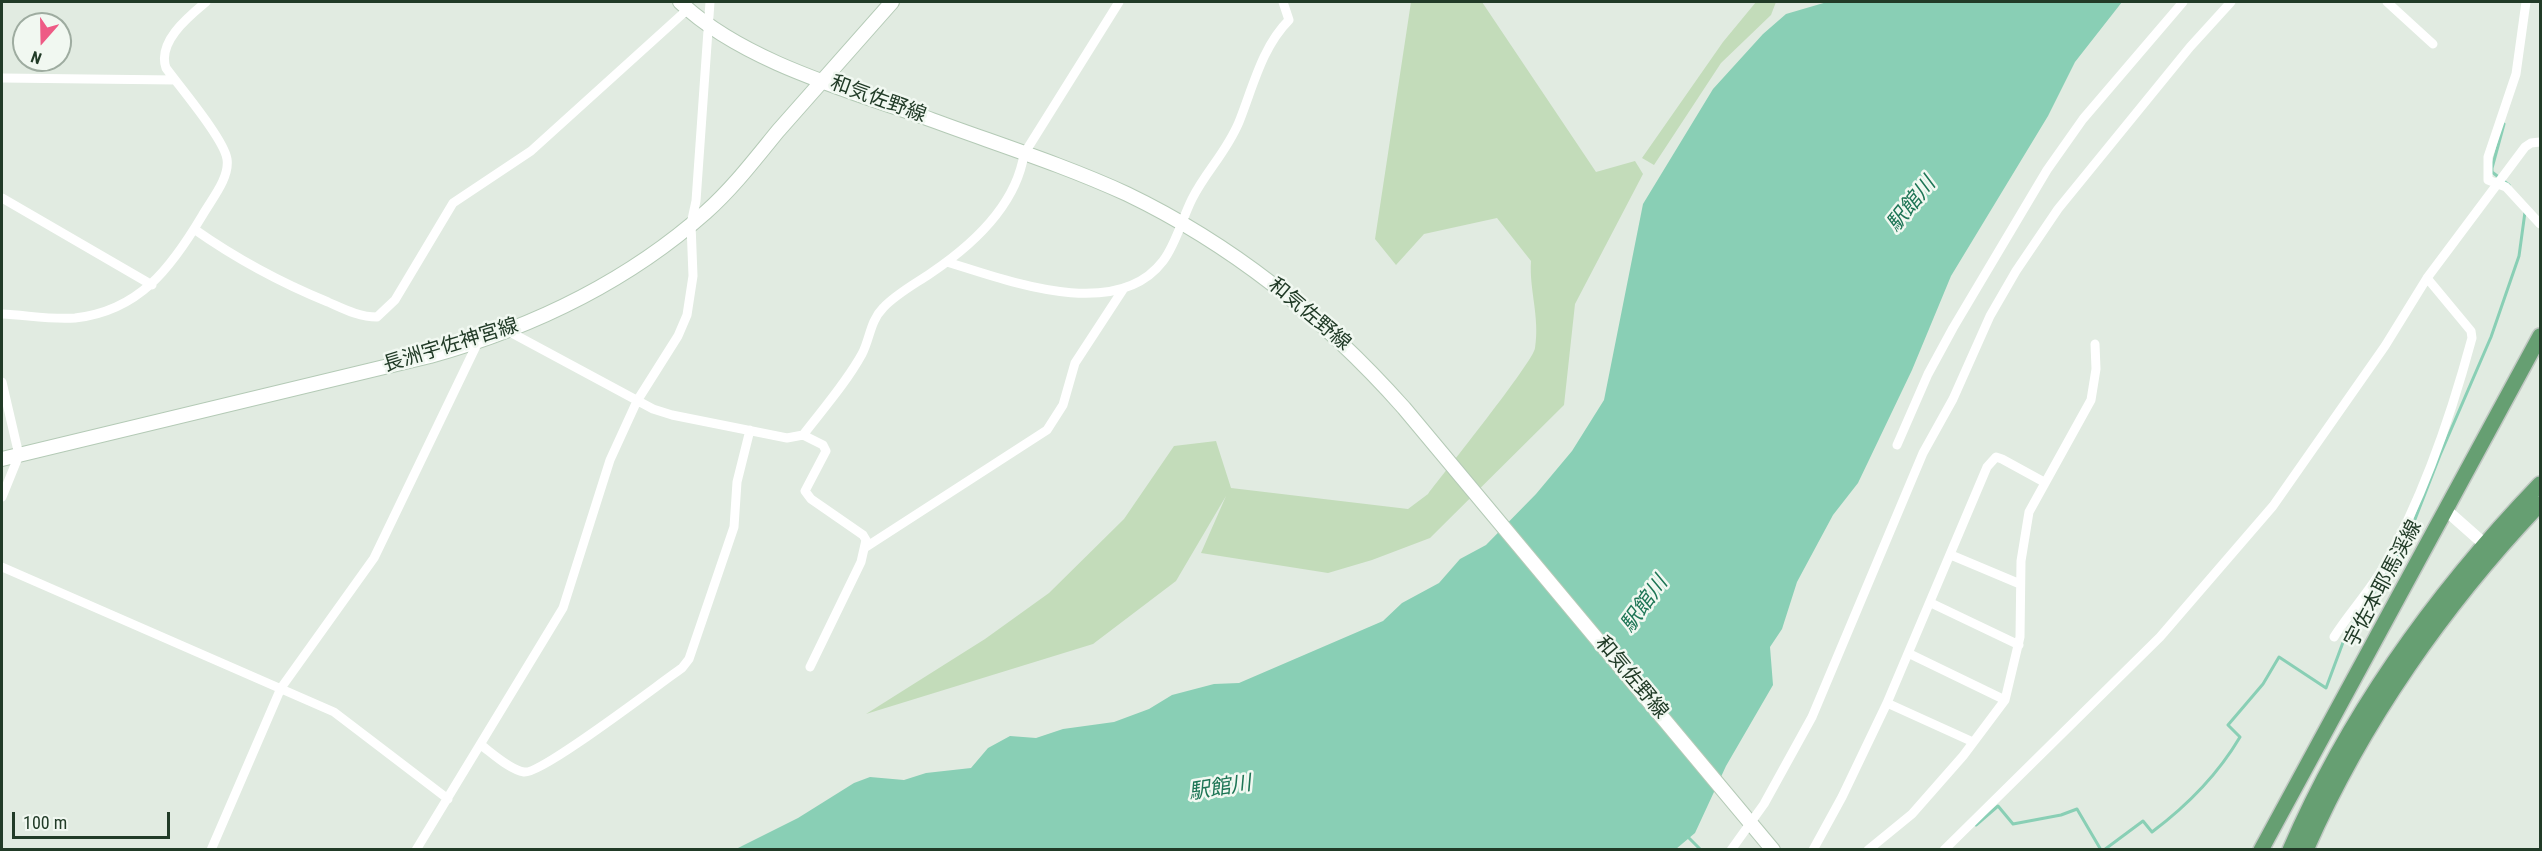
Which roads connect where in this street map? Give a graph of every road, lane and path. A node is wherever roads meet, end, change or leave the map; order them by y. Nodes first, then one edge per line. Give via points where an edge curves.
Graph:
1 (206, 2) edge
2 (710, 2) edge
3 (892, 2) edge
4 (1119, 2) edge
5 (1283, 2) edge
6 (2183, 2) edge
7 (2231, 2) edge
8 (2387, 2) edge
9 (2526, 2) edge
10 (684, 5) edge
11 (708, 23) junction
12 (2433, 44) dead end
13 (2, 78) edge
14 (175, 80) junction
15 (823, 80) junction
16 (2541, 142) edge
17 (1024, 154) junction
18 (2499, 184) junction
19 (2, 198) edge
20 (1180, 222) junction
21 (691, 224) junction
22 (2541, 224) edge
23 (194, 229) junction
24 (947, 262) junction
25 (2427, 278) junction
26 (152, 285) junction
27 (1124, 288) junction
28 (2, 314) edge
29 (508, 331) junction
30 (2541, 336) edge
31 (478, 342) junction
32 (2095, 344) dead end
33 (2, 382) edge
34 (637, 401) junction
35 (750, 430) junction
36 (803, 435) junction
37 (1897, 445) dead end
38 (19, 455) junction
39 (2, 459) edge
40 (2044, 483) junction
41 (2541, 484) edge
42 (2, 497) edge
43 (2541, 504) edge
44 (2447, 511) junction
45 (866, 547) junction
46 (2490, 549) junction
47 (1951, 555) junction
48 (2, 567) edge
49 (2020, 584) junction
50 (1931, 603) junction
51 (2334, 637) dead end
52 (2019, 645) junction
53 (1910, 654) junction
54 (810, 667) dead end
55 (281, 688) junction
56 (2005, 700) junction
57 (1887, 703) junction
58 (1973, 742) junction
59 (481, 745) junction
60 (448, 799) junction
61 (1750, 820) junction
62 (211, 849) edge
63 (416, 849) edge
64 (1731, 849) edge
65 (1773, 849) edge
66 (1813, 849) edge
67 (1868, 849) edge
68 (1944, 849) edge
69 (2261, 849) edge
70 (2290, 849) edge
71 (2306, 849) edge

1 - 14 street via 167,44 163,61
2 - 11 street
3 - 15 main road, 長洲宇佐神宮線
4 - 17 street
5 - 20 street via 1289,21 1271,41 1231,140
6 - 37 street via 2083,119 2047,170 1953,328
7 - 61 street via 2058,209 2016,271 1923,453 1812,717
8 - 12 street
9 - 18 street via 2516,74 2488,157 2488,180
10 - 11 main road, 和気佐野線
10 - 23 street via 531,151 453,203 395,300 376,316 357,314 290,286 240,261
11 - 15 main road, 和気佐野線 via 769,59
11 - 21 street via 696,201
13 - 14 street
14 - 23 street via 228,161 223,180
15 - 17 main road, 和気佐野線
15 - 21 main road, 長洲宇佐神宮線 via 734,184
16 - 18 street via 2527,144
17 - 20 main road, 和気佐野線 via 1110,187
17 - 24 street via 1017,179 993,219
18 - 22 street
18 - 25 street
19 - 26 street
20 - 27 street via 1163,261
20 - 61 main road, 和気佐野線 via 1243,261 1332,332 1404,408
21 - 29 main road, 長洲宇佐神宮線 via 612,280
21 - 34 street via 693,276 687,315
23 - 26 street
24 - 27 street via 1044,290 1090,293
24 - 36 street via 883,308 858,360
25 - 51 street via 2471,331 2472,338 2449,416 2410,512 2384,567
25 - 68 street via 2284,492 2220,569 2160,637
26 - 28 street via 130,302 93,314 51,318
27 - 45 street via 1075,363 1060,414 1047,430
29 - 31 main road, 長洲宇佐神宮線
29 - 34 street
30 - 44 main road, 宇佐本耶馬渓線
31 - 38 main road, 長洲宇佐神宮線
31 - 55 street via 374,558
32 - 40 street via 2091,400
33 - 38 street
34 - 35 street via 672,415
34 - 59 street via 610,460 563,608
35 - 36 street via 787,438
35 - 59 street via 737,482 734,526 689,659 682,668 531,772 518,770
36 - 45 street via 823,445 826,451 805,491 863,535
38 - 39 main road, 長洲宇佐神宮線
38 - 42 street
40 - 47 street via 1996,457 1990,462
40 - 49 street via 2028,520
41 - 46 main road
43 - 46 main road
44 - 46 street
44 - 69 main road, 宇佐本耶馬渓線
45 - 54 street
46 - 70 main road via 2436,603 2376,690
46 - 71 main road via 2394,689 2340,780
47 - 49 street
47 - 50 street
48 - 55 street
49 - 52 street
50 - 52 street
50 - 53 street
52 - 56 street
53 - 56 street
53 - 57 street
55 - 60 street via 334,712
55 - 62 street
56 - 58 street
57 - 58 street
57 - 66 street
58 - 67 street via 1912,814
59 - 60 street
60 - 63 street
61 - 64 street
61 - 65 main road, 和気佐野線

